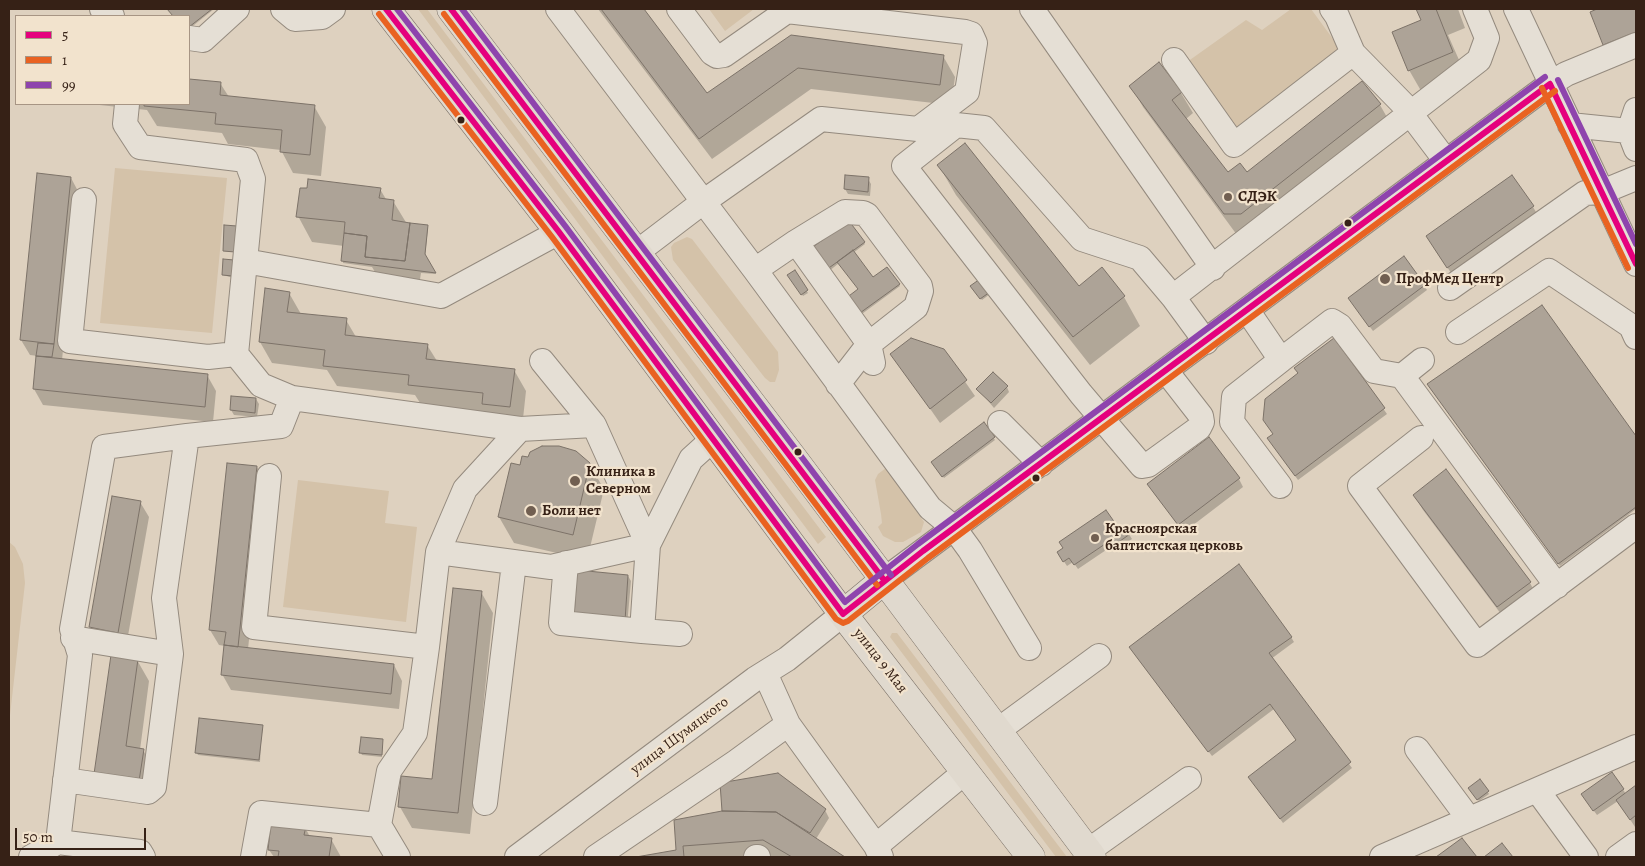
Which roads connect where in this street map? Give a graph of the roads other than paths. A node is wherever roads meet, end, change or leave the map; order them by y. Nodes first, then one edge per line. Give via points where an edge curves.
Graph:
1 (238, 9) edge
2 (284, 9) edge
3 (333, 9) edge
4 (386, 9) edge
5 (451, 9) edge
6 (558, 9) edge
7 (679, 9) edge
8 (1032, 9) edge
9 (1475, 9) edge
10 (1516, 9) edge
11 (1342, 11) edge
12 (190, 38) edge
13 (1636, 45) edge
14 (1354, 53) junction
15 (1174, 60) dead end
16 (1550, 84) junction
17 (127, 105) edge
18 (1411, 115) junction
19 (1570, 125) junction
20 (1634, 130) edge
21 (1446, 161) junction
22 (1636, 178) edge
23 (1602, 192) junction
24 (84, 200) dead end
25 (703, 202) junction
26 (559, 232) junction
27 (796, 242) junction
28 (636, 253) junction
29 (245, 261) junction
30 (1636, 264) edge
31 (1213, 268) junction
32 (755, 270) junction
33 (1450, 288) dead end
34 (1173, 297) junction
35 (1247, 310) junction
36 (1634, 329) edge
37 (1458, 332) dead end
38 (1206, 342) junction
39 (236, 354) junction
40 (871, 354) junction
41 (1281, 360) junction
42 (1422, 360) dead end
43 (542, 361) dead end
44 (1166, 371) junction
45 (1402, 376) junction
46 (838, 384) junction
47 (292, 398) junction
48 (1101, 418) junction
49 (1000, 423) dead end
50 (594, 425) junction
51 (520, 429) junction
52 (187, 436) junction
53 (1421, 438) dead end
54 (712, 440) junction
55 (1041, 464) junction
56 (269, 476) dead end
57 (1280, 486) dead end
58 (1636, 526) edge
59 (954, 528) junction
60 (648, 544) junction
61 (438, 552) junction
62 (566, 562) junction
63 (514, 563) junction
64 (884, 580) junction
65 (1557, 586) junction
66 (843, 614) junction
67 (642, 631) junction
68 (680, 634) dead end
69 (72, 638) junction
70 (427, 647) junction
71 (1029, 648) dead end
72 (171, 654) junction
73 (1099, 656) dead end
74 (765, 672) junction
75 (788, 724) junction
76 (997, 731) junction
77 (1636, 746) edge
78 (1417, 749) dead end
79 (965, 772) junction
80 (1189, 779) dead end
81 (65, 780) junction
82 (1537, 790) junction
83 (484, 803) dead end
84 (1469, 819) junction
85 (379, 825) junction
86 (58, 842) junction
87 (1636, 844) edge
88 (879, 852) edge
89 (1090, 854) edge
90 (31, 857) edge
91 (144, 857) edge
92 (253, 857) edge
93 (398, 857) edge
94 (517, 857) edge
95 (596, 857) edge
96 (1031, 857) edge
97 (1382, 857) edge
98 (1586, 857) edge
99 (1618, 857) edge

1 - 12 street via 203,40
2 - 3 street via 294,19 322,17
4 - 26 main road, улица 9 Мая
5 - 28 main road
6 - 25 street
7 - 25 street via 717,56 724,56 780,15 795,10 965,32 975,43 967,92 918,129 821,119
8 - 31 street
9 - 18 street via 1487,38 1479,60
10 - 16 street
11 - 14 street
13 - 16 street
14 - 15 street via 1234,145
14 - 18 street
16 - 19 street
16 - 21 street
17 - 29 street via 125,124 140,147 246,160 253,179
18 - 21 street
18 - 31 street
19 - 20 street
19 - 23 street
21 - 35 street
22 - 23 street
23 - 30 street
23 - 33 street via 1585,193
24 - 39 street via 70,341 208,357
25 - 28 street
25 - 32 street
26 - 29 street via 441,296
26 - 54 main road, улица 9 Мая
27 - 32 street
27 - 40 street
27 - 40 street via 845,212 863,213 920,286 916,307
28 - 64 main road
29 - 39 street
31 - 34 street
32 - 46 street
34 - 38 street
34 - 48 street via 1140,258 1082,239 984,128 956,125 904,166
35 - 38 street
35 - 41 street
36 - 37 street via 1549,271
38 - 44 street
39 - 47 street via 261,385
40 - 46 street
41 - 45 street via 1332,321 1340,326 1374,371
41 - 57 street via 1234,397 1232,422
42 - 45 street
43 - 50 street
44 - 48 street
44 - 48 street via 1201,416 1202,422 1199,428 1148,465 1138,464
45 - 65 street
46 - 59 street via 930,508
47 - 51 street
47 - 52 street via 281,426
48 - 55 street
49 - 55 street
50 - 51 street
50 - 60 street
51 - 61 street via 465,489
52 - 69 street via 104,447
52 - 72 street via 164,598
53 - 65 street via 1360,486 1477,645
54 - 60 street via 691,459
54 - 66 main road, улица 9 Мая
55 - 59 street
56 - 70 street via 254,627
58 - 65 street
59 - 64 street
59 - 71 street
60 - 62 street
60 - 67 street
61 - 63 street
61 - 70 street
62 - 63 street via 551,567
62 - 67 street via 561,624
63 - 83 street
64 - 66 main road
64 - 76 main road
66 - 74 street, улица Шумяцкого via 787,659
66 - 79 main road, улица 9 Мая
67 - 68 street
69 - 72 street
69 - 81 street via 80,655
70 - 85 street via 415,733 389,771
72 - 81 street via 154,787 148,792
73 - 76 street
74 - 75 street
74 - 94 street, улица Шумяцкого
75 - 88 street
75 - 95 street
76 - 89 main road
77 - 82 street
78 - 84 street
79 - 88 street
79 - 96 main road, улица 9 Мая
80 - 89 street
81 - 86 street
82 - 84 street
82 - 98 street
84 - 97 street
85 - 92 street via 261,814
85 - 93 street
86 - 90 street
86 - 91 street via 140,852
87 - 99 street

